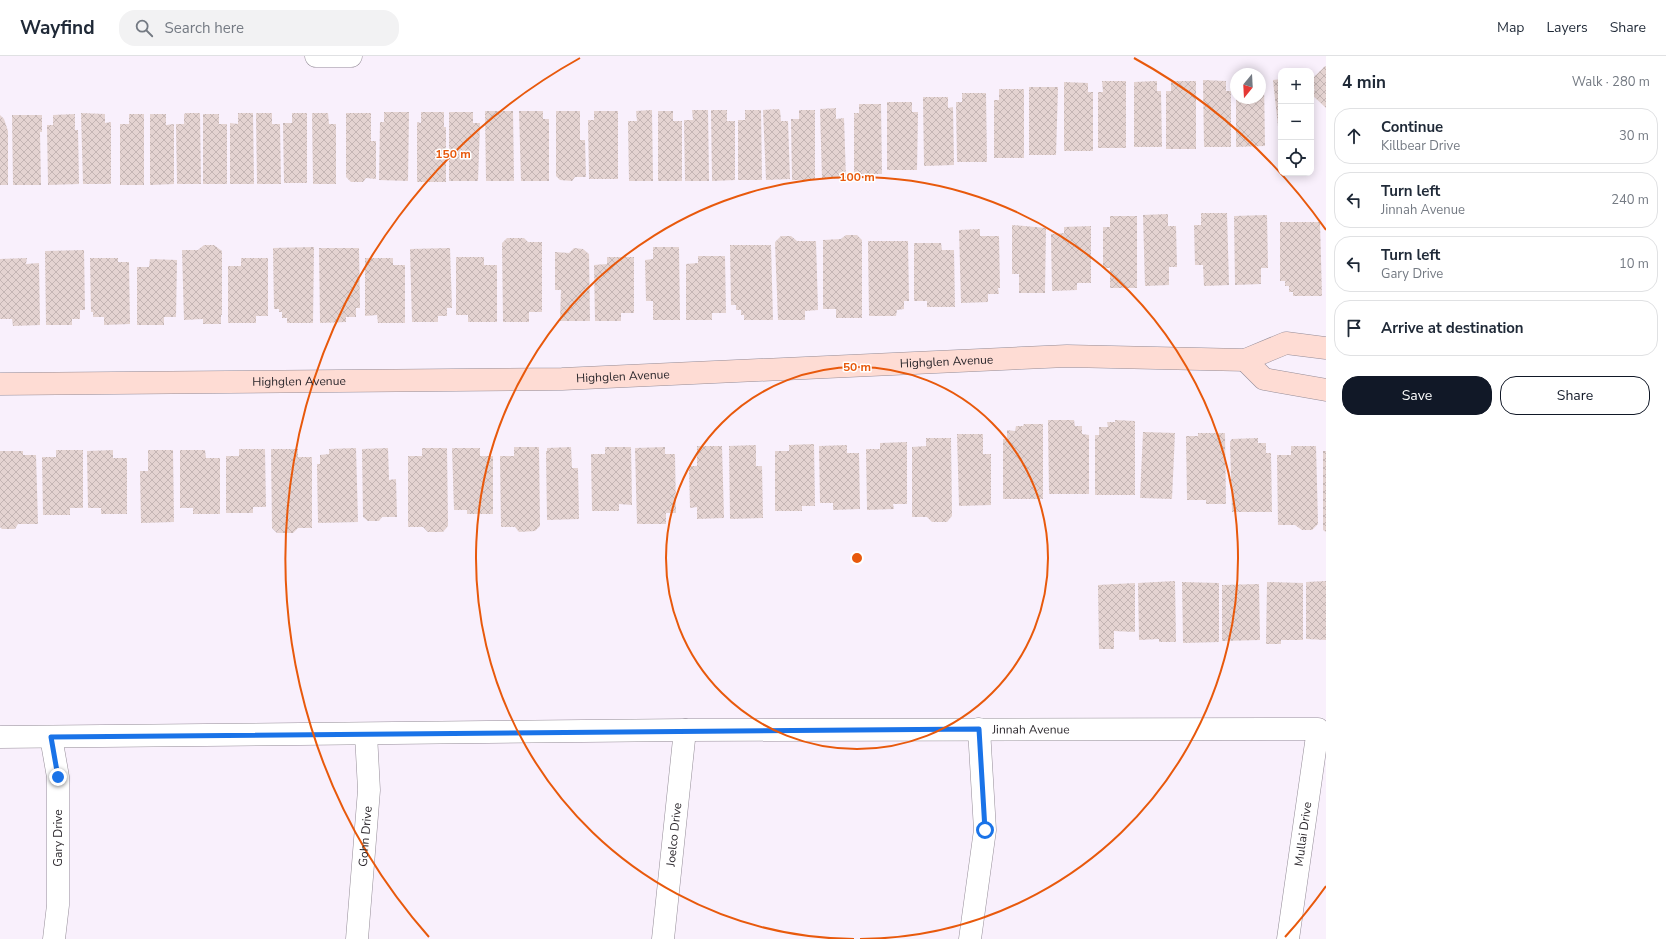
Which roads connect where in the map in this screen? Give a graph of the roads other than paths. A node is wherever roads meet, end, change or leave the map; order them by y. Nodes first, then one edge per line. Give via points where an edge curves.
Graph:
1 (316, 56) edge
2 (351, 56) edge
3 (1326, 348) edge
4 (1245, 360) junction
5 (0, 384) edge
6 (1326, 390) edge
7 (979, 729) junction
8 (1318, 729) joint
9 (685, 730) junction
10 (366, 734) junction
11 (0, 737) edge
12 (51, 737) junction
13 (54, 939) edge
14 (357, 939) edge
15 (663, 939) edge
16 (970, 939) edge
17 (1288, 939) edge

1 - 2 street
3 - 4 street, Highglen Avenue via 1286,343
4 - 5 street, Highglen Avenue via 1067,356 562,378
4 - 6 street via 1264,380
7 - 8 street, Jinnah Avenue
7 - 9 street, Jinnah Avenue
7 - 16 street via 985,830
8 - 17 street, Mullai Drive
9 - 10 street, Jinnah Avenue
9 - 15 street, Joelco Drive
10 - 12 street, Jinnah Avenue
10 - 14 street, Gohn Drive via 369,790
11 - 12 street, Jinnah Avenue
12 - 13 street, Gary Drive via 58,777 58,905

